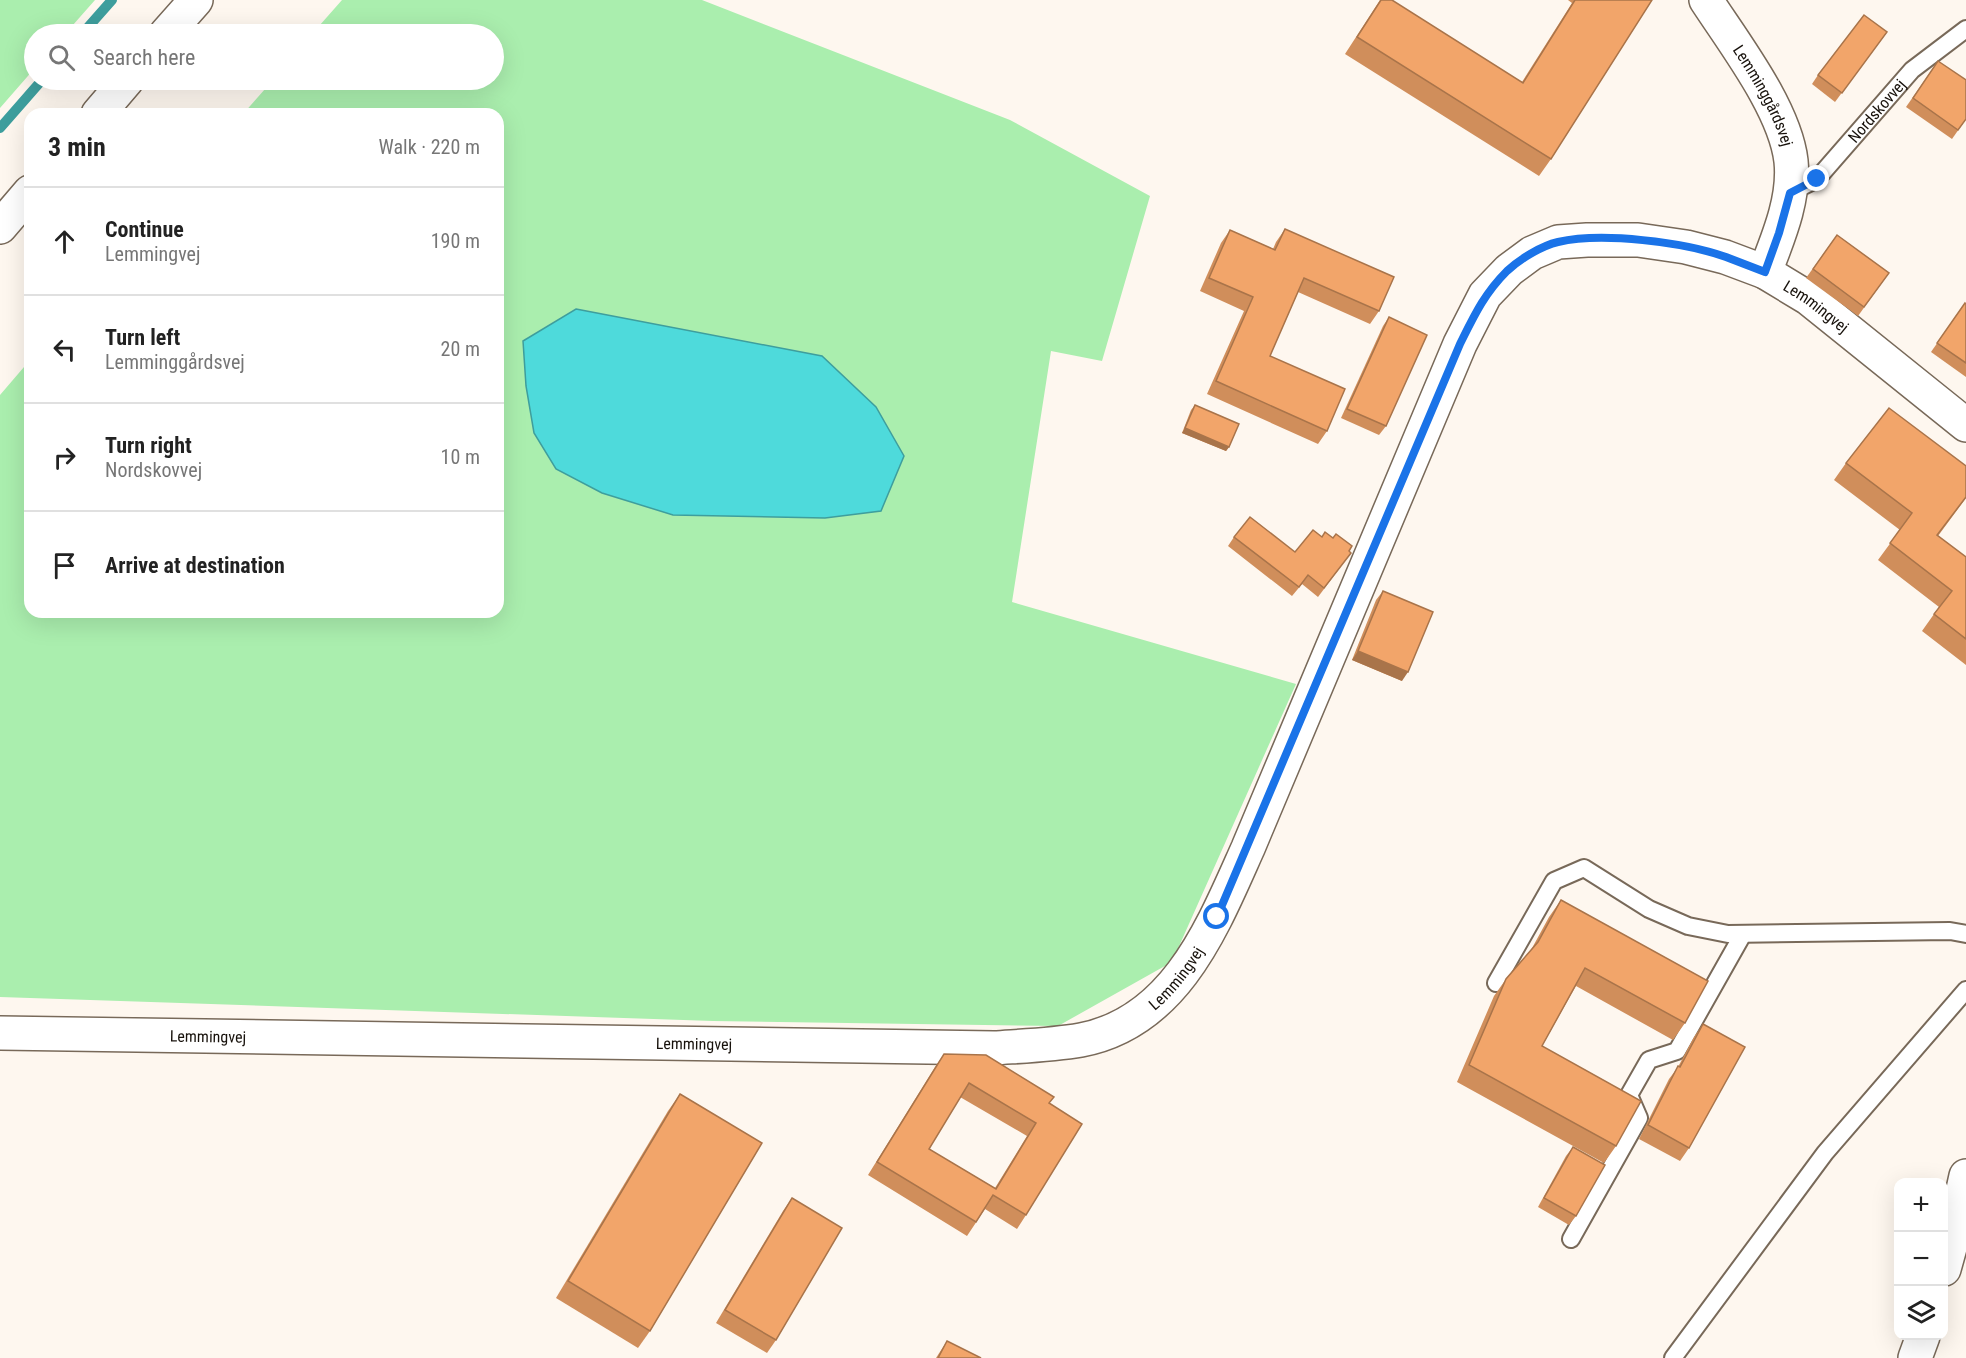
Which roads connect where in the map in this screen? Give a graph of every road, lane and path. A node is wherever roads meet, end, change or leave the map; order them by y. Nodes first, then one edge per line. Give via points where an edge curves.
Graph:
1 (196, 0) edge
2 (1706, 0) edge
3 (175, 24) edge
4 (1966, 29) edge
5 (119, 90) edge
6 (103, 108) edge
7 (1790, 193) junction
8 (24, 199) edge
9 (0, 227) edge
10 (1765, 272) junction
11 (1966, 425) edge
12 (1743, 934) junction
13 (1966, 934) edge
14 (1496, 983) dead end
15 (1966, 990) edge
16 (0, 1033) edge
17 (1966, 1176) edge
18 (1571, 1239) dead end
19 (1948, 1255) edge
20 (1921, 1340) edge
21 (1673, 1358) edge
22 (1916, 1358) edge

1 - 3 street
2 - 7 street, Lemminggårdsvej via 1769,100 1791,161
4 - 7 lane, Nordskovvej via 1912,70 1817,179
5 - 6 street
7 - 10 street, Lemminggårdsvej
8 - 9 street
10 - 11 street, Lemmingvej via 1808,298
10 - 16 street, Lemmingvej via 1725,256 1638,240 1558,242 1509,270 1485,295 1460,344 1217,917 1180,977 1134,1018 1108,1031 1082,1039 994,1048
12 - 13 lane
12 - 14 lane via 1688,926 1649,909 1584,868 1554,881
12 - 18 lane via 1677,1052 1649,1060 1641,1072 1629,1095 1639,1118
15 - 21 lane via 1825,1152
17 - 19 street
20 - 22 street

